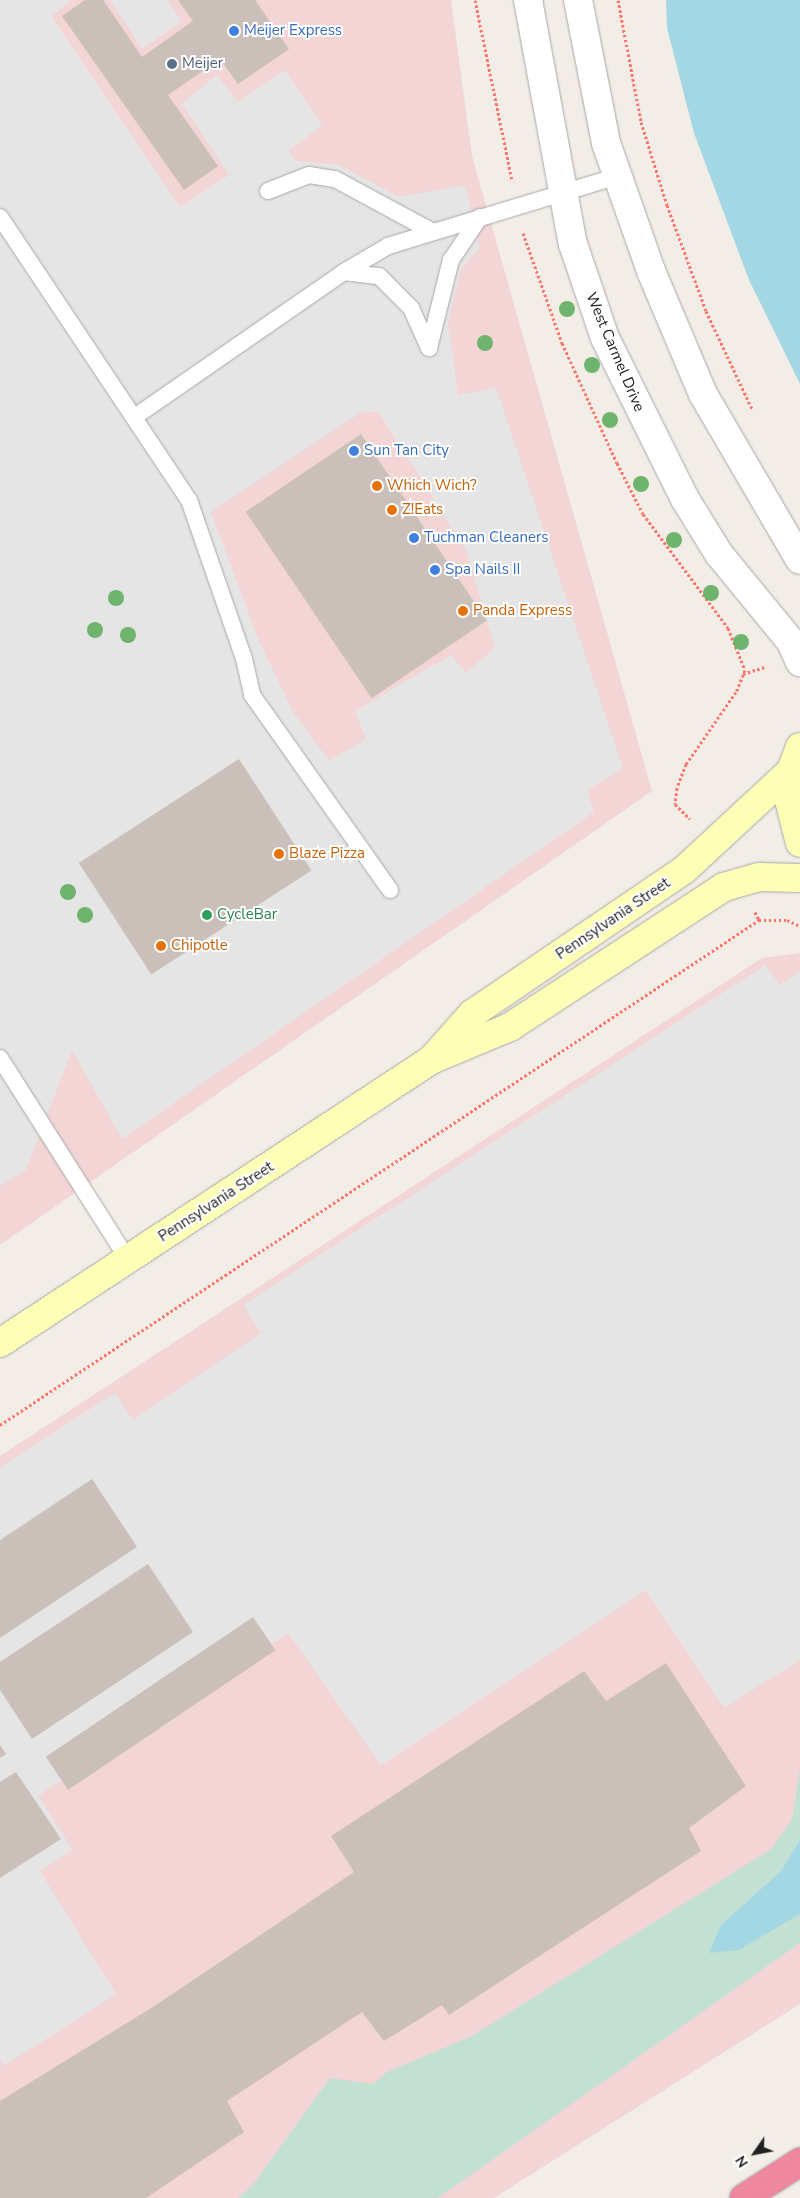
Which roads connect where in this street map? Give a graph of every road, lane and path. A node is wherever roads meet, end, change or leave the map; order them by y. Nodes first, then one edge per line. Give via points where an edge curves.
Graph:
1 (528, 0) edge
2 (578, 0) edge
3 (618, 0) edge
4 (619, 176) junction
5 (268, 191) dead end
6 (562, 194) junction
7 (0, 217) edge
8 (480, 217) junction
9 (431, 231) junction
10 (344, 272) junction
11 (136, 416) junction
12 (756, 417) dead end
13 (800, 560) edge
14 (787, 662) edge
15 (743, 674) dead end
16 (713, 727) dead end
17 (796, 759) edge
18 (674, 804) dead end
19 (800, 843) edge
20 (800, 878) edge
21 (390, 890) dead end
22 (800, 926) edge
23 (0, 1058) edge
24 (431, 1060) junction
25 (128, 1260) junction
26 (0, 1343) edge
27 (0, 1425) edge
28 (800, 2162) edge
29 (744, 2198) edge

1 - 6 street, West Carmel Drive
2 - 4 street via 592,89
3 - 12 path via 641,122 668,205 706,311
4 - 6 lane
4 - 13 street via 651,271 703,394
5 - 9 lane via 309,175 335,179
6 - 8 lane
6 - 14 street, West Carmel Drive via 573,244 606,338 651,437 720,554 791,642
7 - 11 lane
8 - 9 lane
8 - 10 lane via 451,260 430,348 411,308 379,276
9 - 10 lane via 388,246
10 - 11 lane
11 - 21 lane via 190,500 244,659 252,695
14 - 15 path
16 - 18 path via 686,764
17 - 19 main road via 791,814
17 - 24 main road, Pennsylvania Street via 684,870 472,1014
20 - 24 main road, Pennsylvania Street via 760,877 724,887 510,1027
22 - 27 path via 786,920 759,920
23 - 25 lane
24 - 25 main road, Pennsylvania Street
25 - 26 main road, Pennsylvania Street
28 - 29 highway

